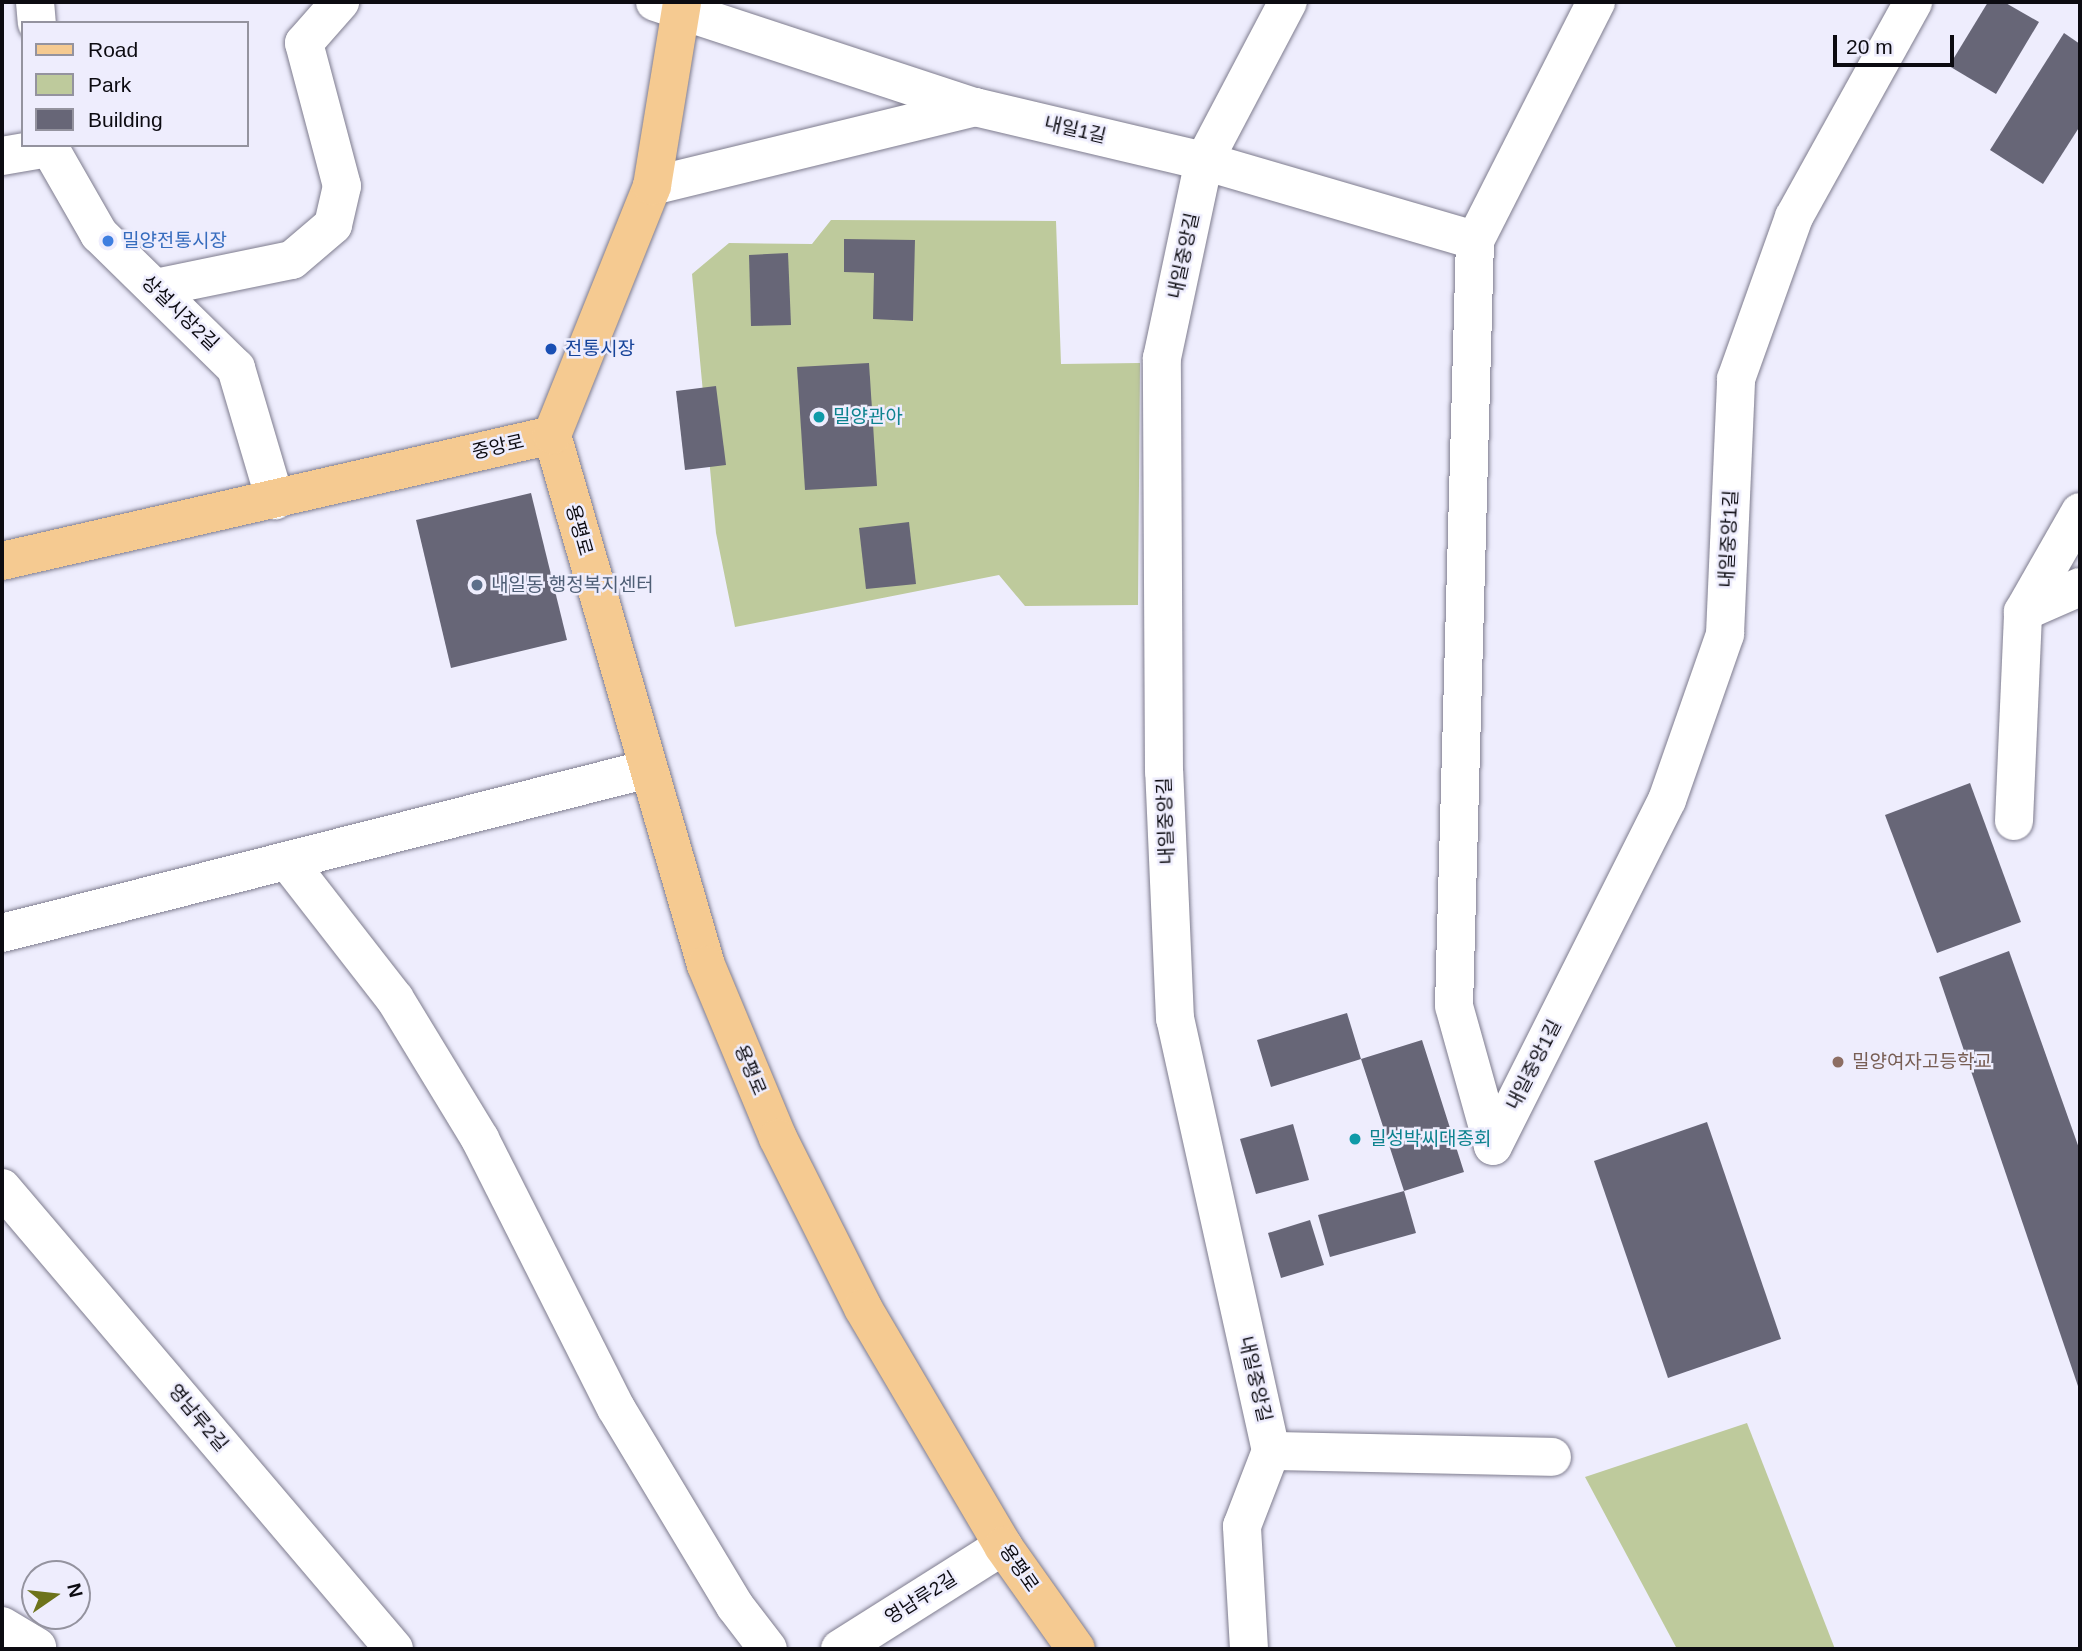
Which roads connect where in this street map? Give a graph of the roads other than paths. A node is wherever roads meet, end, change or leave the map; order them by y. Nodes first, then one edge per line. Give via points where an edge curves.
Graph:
1 (35, 2) edge
2 (341, 2) edge
3 (1288, 2) edge
4 (1596, 2) edge
5 (1913, 2) edge
6 (672, 4) edge
7 (37, 21) edge
8 (975, 107) junction
9 (48, 147) edge
10 (2, 156) edge
11 (1204, 161) junction
12 (652, 186) junction
13 (1475, 240) junction
14 (155, 288) junction
15 (552, 435) junction
16 (275, 500) junction
17 (2080, 512) edge
18 (2, 561) edge
19 (2080, 587) edge
20 (2023, 612) junction
21 (648, 769) junction
22 (2014, 821) dead end
23 (289, 863) junction
24 (2, 933) edge
25 (2, 1188) edge
26 (1271, 1451) junction
27 (1552, 1457) dead end
28 (1003, 1546) junction
29 (2, 1626) edge
30 (37, 1647) dead end
31 (394, 1649) edge
32 (768, 1649) edge
33 (839, 1649) edge
34 (1076, 1649) edge
35 (1249, 1649) edge

1 - 7 street
2 - 14 street via 304,43 342,186 333,225 292,260
3 - 11 street, 내일중앙길
4 - 13 street, 내일중앙1길
5 - 13 street, 내일중앙1길 via 1794,217 1737,379 1725,634 1667,800 1493,1146 1454,1006
6 - 8 street, 내일1길
6 - 12 main road
8 - 11 street, 내일1길
8 - 12 street
9 - 10 street
9 - 14 street, 상설시장2길 via 100,234
11 - 13 street, 내일1길
11 - 26 street, 내일중앙길 via 1162,358 1168,900 1175,1019
12 - 15 main road
14 - 16 street, 상설시장2길 via 236,368
15 - 16 main road, 중앙로
15 - 21 main road, 용평로
16 - 18 main road, 중앙로
17 - 20 street
19 - 20 street
20 - 22 street
21 - 23 street
21 - 28 main road, 용평로 via 706,965 778,1138 863,1308
23 - 24 street
23 - 32 street via 402,1010 480,1139 616,1408 735,1606
25 - 31 street, 영남루2길
26 - 27 street
26 - 35 street via 1242,1526
28 - 33 street, 영남루2길
28 - 34 main road, 용평로
29 - 30 street

